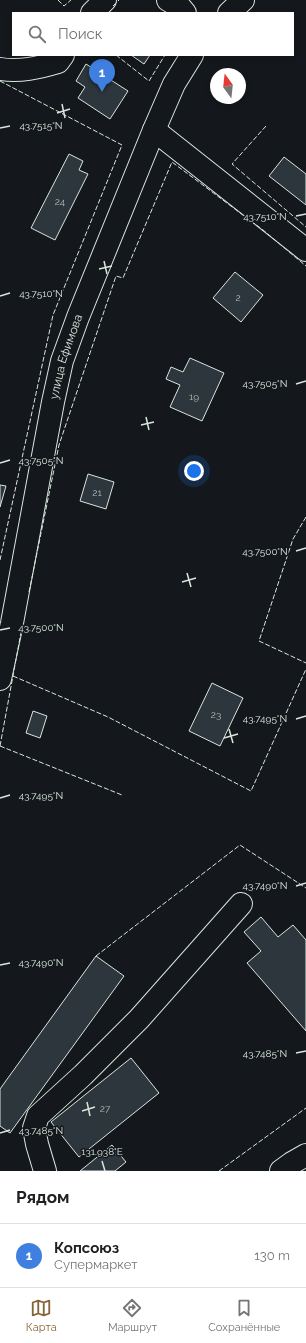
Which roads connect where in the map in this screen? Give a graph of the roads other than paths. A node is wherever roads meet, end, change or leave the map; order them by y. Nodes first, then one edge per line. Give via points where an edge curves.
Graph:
1 (105, 0) edge
2 (243, 0) edge
3 (93, 12) edge
4 (230, 12) edge
5 (62, 56) edge
6 (191, 56) edge
7 (0, 69) edge
8 (154, 130) junction
9 (306, 250) edge
10 (0, 678) edge
11 (241, 904) dead end
12 (306, 1155) edge
13 (45, 1171) edge
14 (281, 1171) edge

1 - 3 main road
2 - 4 main road
5 - 7 main road via 58,62 39,68 14,71
6 - 8 main road, улица Ефимова via 174,84
8 - 9 main road
8 - 10 main road, улица Ефимова via 62,361
11 - 13 main road via 139,1020 83,1076 38,1116 34,1128
12 - 14 main road

